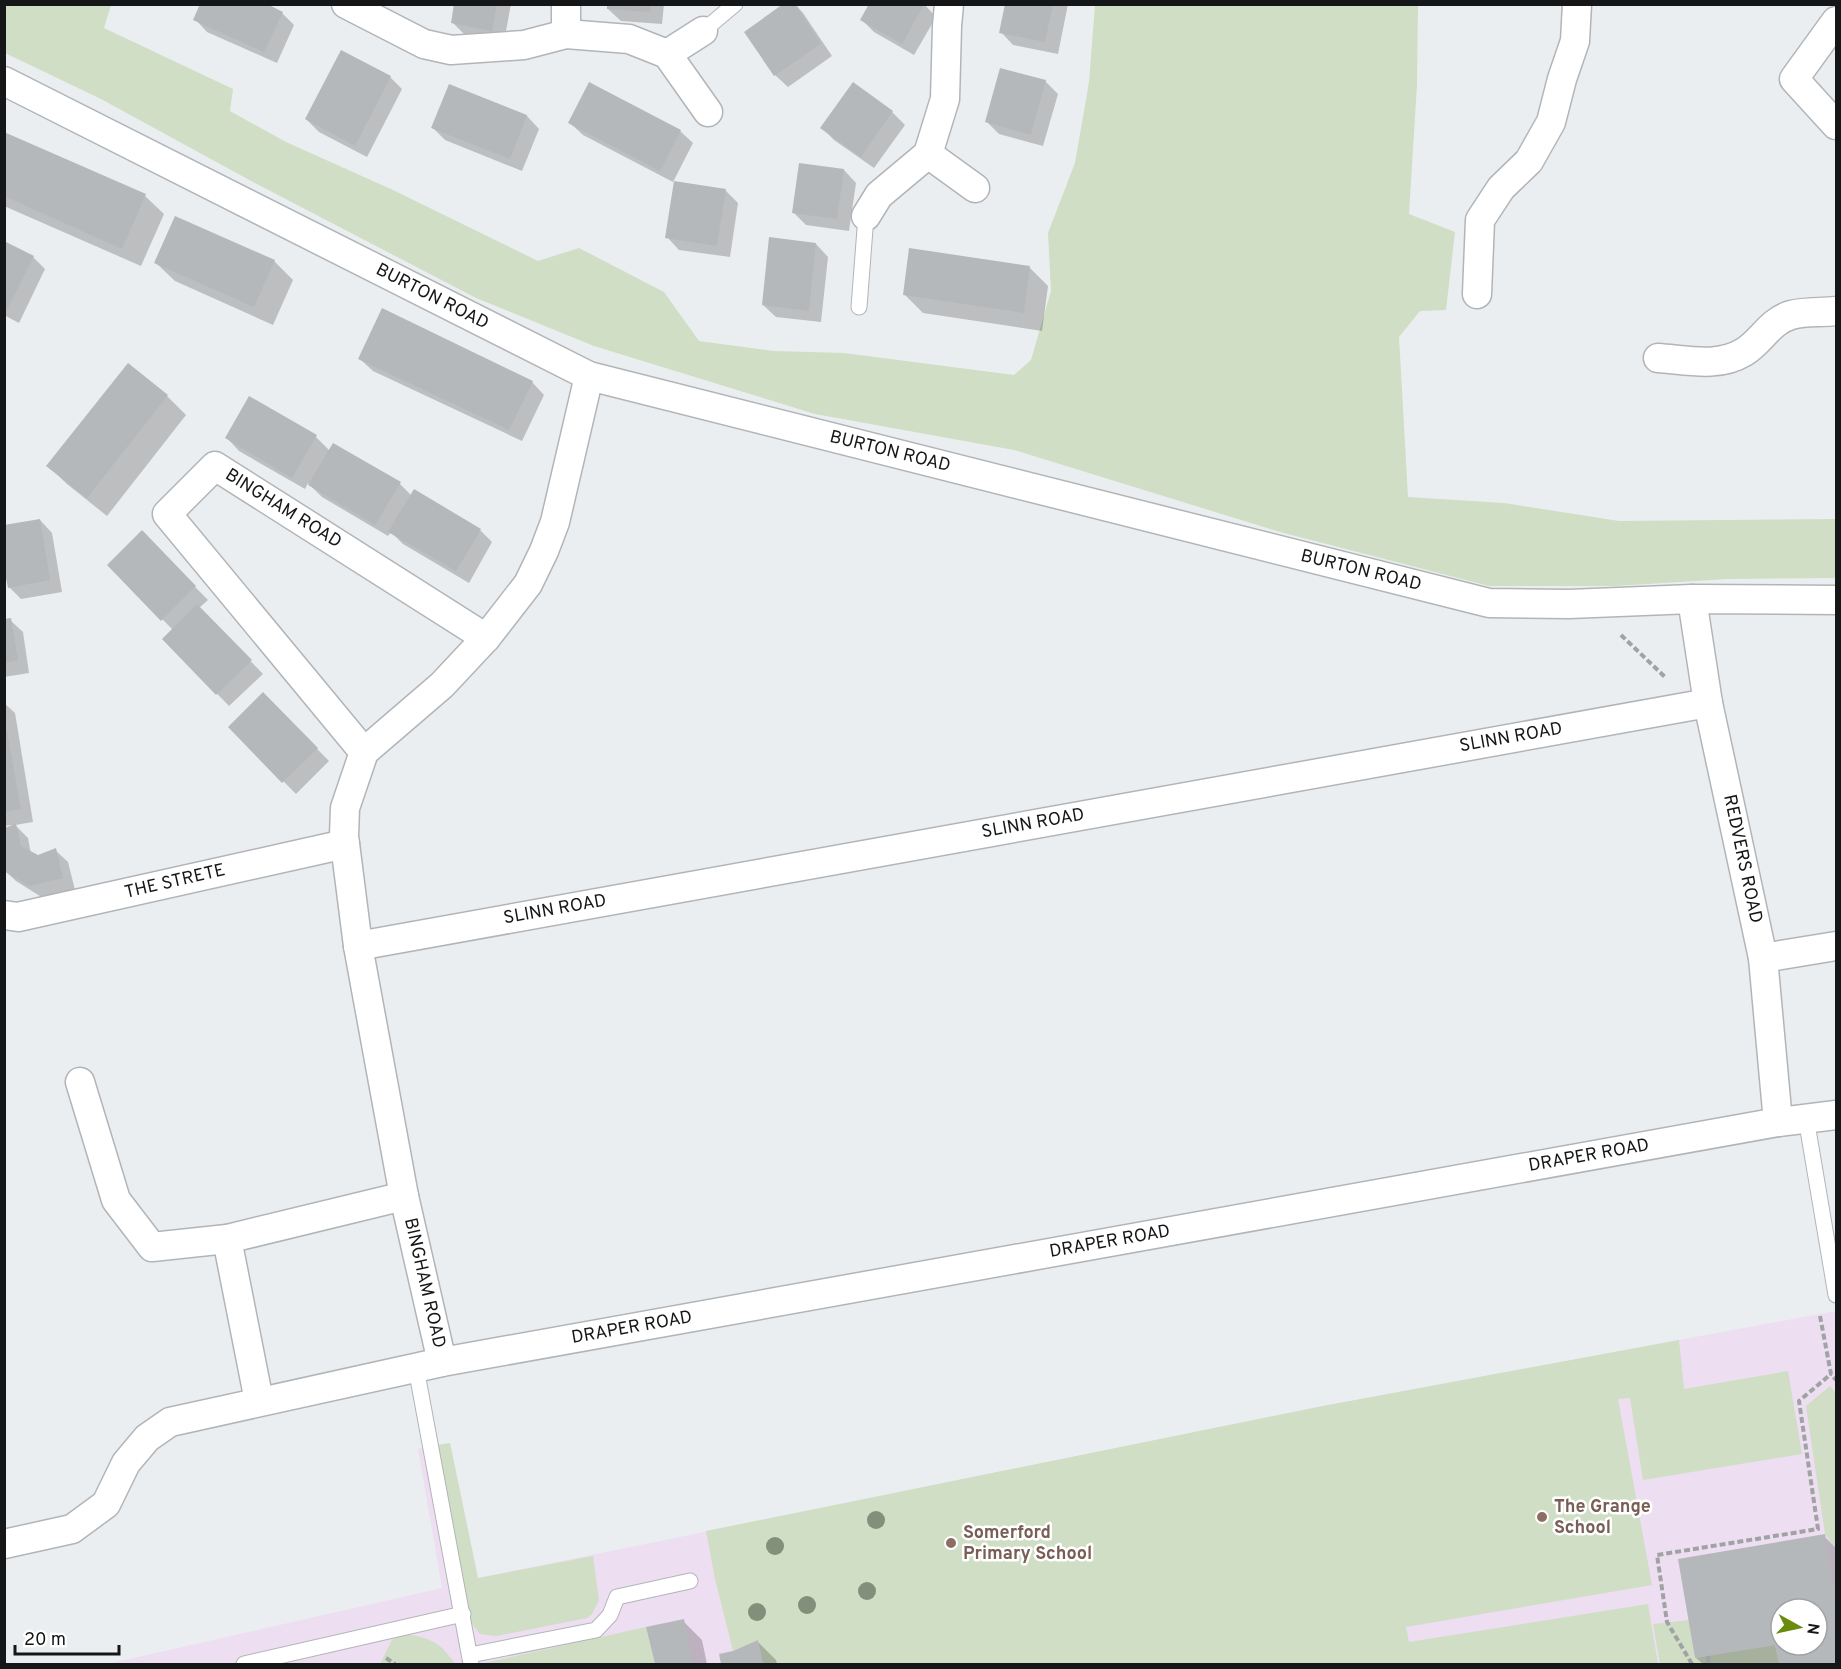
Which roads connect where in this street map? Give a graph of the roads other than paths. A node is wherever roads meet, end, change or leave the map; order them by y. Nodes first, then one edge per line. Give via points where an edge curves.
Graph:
1 (346, 4) edge
2 (566, 4) edge
3 (735, 4) edge
4 (949, 4) edge
5 (1577, 4) edge
6 (1836, 21) edge
7 (703, 31) joint
8 (566, 34) junction
9 (667, 54) junction
10 (4, 81) edge
11 (708, 112) dead end
12 (1836, 125) edge
13 (928, 154) junction
14 (975, 188) dead end
15 (866, 216) joint
16 (1477, 294) dead end
17 (859, 307) dead end
18 (1836, 311) edge
19 (1658, 358) dead end
20 (589, 376) junction
21 (1692, 599) junction
22 (1836, 600) edge
23 (486, 639) junction
24 (1708, 703) junction
25 (364, 752) junction
26 (345, 844) junction
27 (4, 915) edge
28 (358, 946) junction
29 (1836, 946) edge
30 (1763, 958) junction
31 (80, 1082) dead end
32 (1836, 1115) edge
33 (1792, 1120) junction
34 (404, 1196) junction
35 (227, 1239) junction
36 (1836, 1295) edge
37 (429, 1365) junction
38 (259, 1401) junction
39 (4, 1544) edge
40 (690, 1581) dead end
41 (463, 1614) junction
42 (470, 1660) edge
43 (244, 1665) edge

1 - 8 street via 424,44 452,50 524,45
2 - 8 street
3 - 7 lane
4 - 13 street via 945,99
5 - 16 street via 1575,41 1551,122 1529,161 1500,188 1480,220
6 - 12 street via 1794,80
7 - 9 street
8 - 9 street via 629,39
9 - 11 street
10 - 20 street, BURTON ROAD
13 - 14 street
13 - 15 street via 879,195
15 - 17 lane
18 - 19 street via 1788,315 1769,327 1745,352 1719,362
20 - 21 street, BURTON ROAD via 1489,603
20 - 23 street via 555,522 544,551 528,584
21 - 22 street, BURTON ROAD
21 - 24 street, REDVERS ROAD
23 - 25 street via 442,685
23 - 25 street, BINGHAM ROAD via 215,466 167,514
24 - 28 street, SLINN ROAD
24 - 30 street, REDVERS ROAD
25 - 26 street, BINGHAM ROAD via 345,808
26 - 27 street, THE STRETE via 18,917
26 - 28 street, BINGHAM ROAD
28 - 34 street, BINGHAM ROAD
29 - 30 street
30 - 33 street, REDVERS ROAD
31 - 35 street via 117,1200 153,1247
32 - 33 street, DRAPER ROAD
33 - 36 lane
33 - 37 street, DRAPER ROAD
34 - 35 street
34 - 37 street, BINGHAM ROAD
35 - 38 street
37 - 38 street, BINGHAM ROAD
37 - 41 lane
38 - 39 street, BINGHAM ROAD via 170,1422 147,1438 126,1463 106,1504 72,1529
40 - 42 lane via 617,1597 610,1615 596,1630
41 - 42 lane
41 - 43 lane

